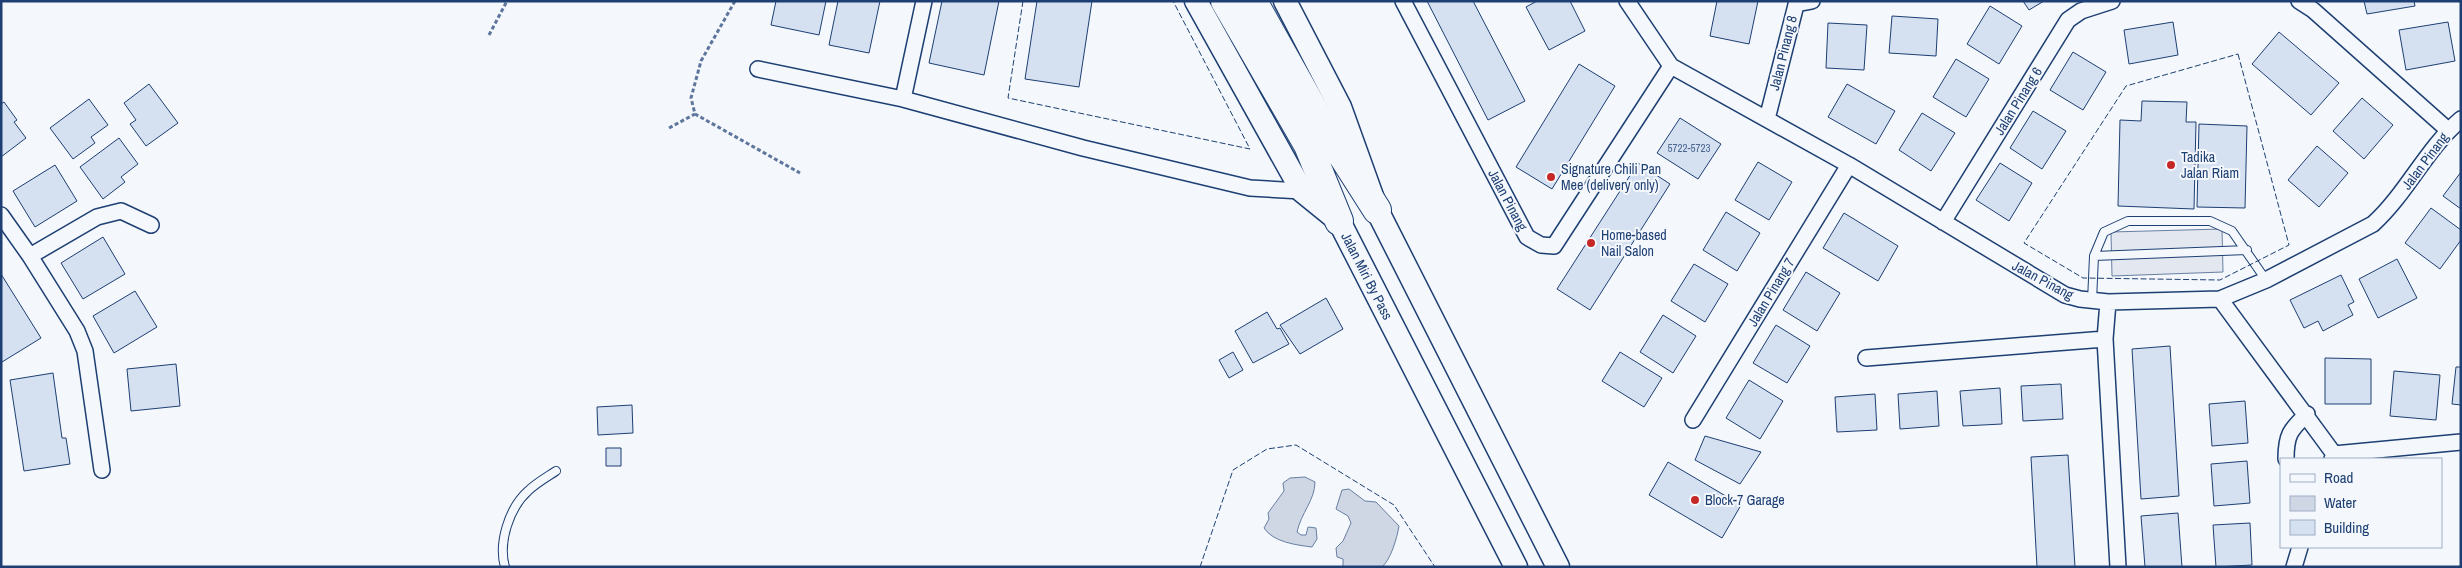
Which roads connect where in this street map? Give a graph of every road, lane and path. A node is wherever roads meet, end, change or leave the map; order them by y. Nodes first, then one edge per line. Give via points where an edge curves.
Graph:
1 (507, 1) edge
2 (735, 1) edge
3 (924, 1) edge
4 (1196, 1) edge
5 (1225, 1) edge
6 (1253, 1) edge
7 (1285, 1) edge
8 (1403, 1) edge
9 (1627, 1) edge
10 (1812, 1) edge
11 (2112, 1) edge
12 (2299, 1) edge
13 (1796, 3) edge
14 (489, 35) dead end
15 (1671, 66) junction
16 (758, 70) dead end
17 (903, 99) junction
18 (695, 114) junction
19 (1767, 119) junction
20 (2461, 120) edge
21 (669, 128) dead end
22 (2448, 130) junction
23 (1849, 164) junction
24 (800, 173) dead end
25 (1302, 191) junction
26 (1377, 210) junction
27 (1, 215) edge
28 (1340, 222) junction
29 (1943, 222) junction
30 (151, 225) dead end
31 (2247, 250) junction
32 (30, 256) junction
33 (2094, 256) junction
34 (2266, 280) junction
35 (2220, 298) junction
36 (2092, 301) junction
37 (2108, 302) junction
38 (2105, 338) junction
39 (1866, 358) dead end
40 (2307, 414) junction
41 (1693, 420) dead end
42 (2461, 442) edge
43 (2333, 456) edge
44 (2286, 458) edge
45 (102, 470) dead end
46 (556, 471) dead end
47 (2300, 548) edge
48 (2294, 566) edge
49 (505, 567) edge
50 (1516, 567) edge
51 (1558, 567) edge
52 (2118, 567) edge

1 - 14 path
2 - 18 path via 701,61 691,98
3 - 17 street
4 - 25 main road, Jalan Miri By Pass
5 - 28 highway via 1308,145
6 - 26 highway via 1319,119
7 - 26 main road via 1340,107
8 - 15 street, Jalan Pinang via 1527,237 1541,245 1554,246
9 - 15 street, Jalan Pinang
10 - 13 street, Jalan Pinang 8
11 - 29 street, Jalan Pinang 6 via 2081,10 2068,20
12 - 22 street via 2314,10
13 - 19 street, Jalan Pinang 8
15 - 19 street, Jalan Pinang
16 - 17 street
17 - 25 street via 1250,188
18 - 21 path
18 - 24 path
19 - 23 street, Jalan Pinang
20 - 22 street, Jalan Pinang
22 - 34 street, Jalan Pinang via 2386,213 2374,224
23 - 29 street, Jalan Pinang
23 - 41 street, Jalan Pinang 7
25 - 28 main road, Jalan Miri By Pass
26 - 51 main road
27 - 32 street
28 - 50 main road, Jalan Miri By Pass
29 - 36 street, Jalan Pinang via 2065,295
30 - 32 street via 121,211 97,217
31 - 33 lane
31 - 33 lane via 2232,231 2210,221 2128,221 2104,232
31 - 34 lane
32 - 45 street via 77,330 84,351
33 - 36 lane
34 - 35 street, Jalan Pinang
35 - 37 street, Jalan Pinang
35 - 40 street
36 - 37 street, Jalan Pinang
37 - 38 street
38 - 39 street
38 - 52 street
40 - 43 street
40 - 44 street via 2290,431
42 - 43 street
46 - 49 lane via 527,492 513,511 506,529
47 - 48 street

